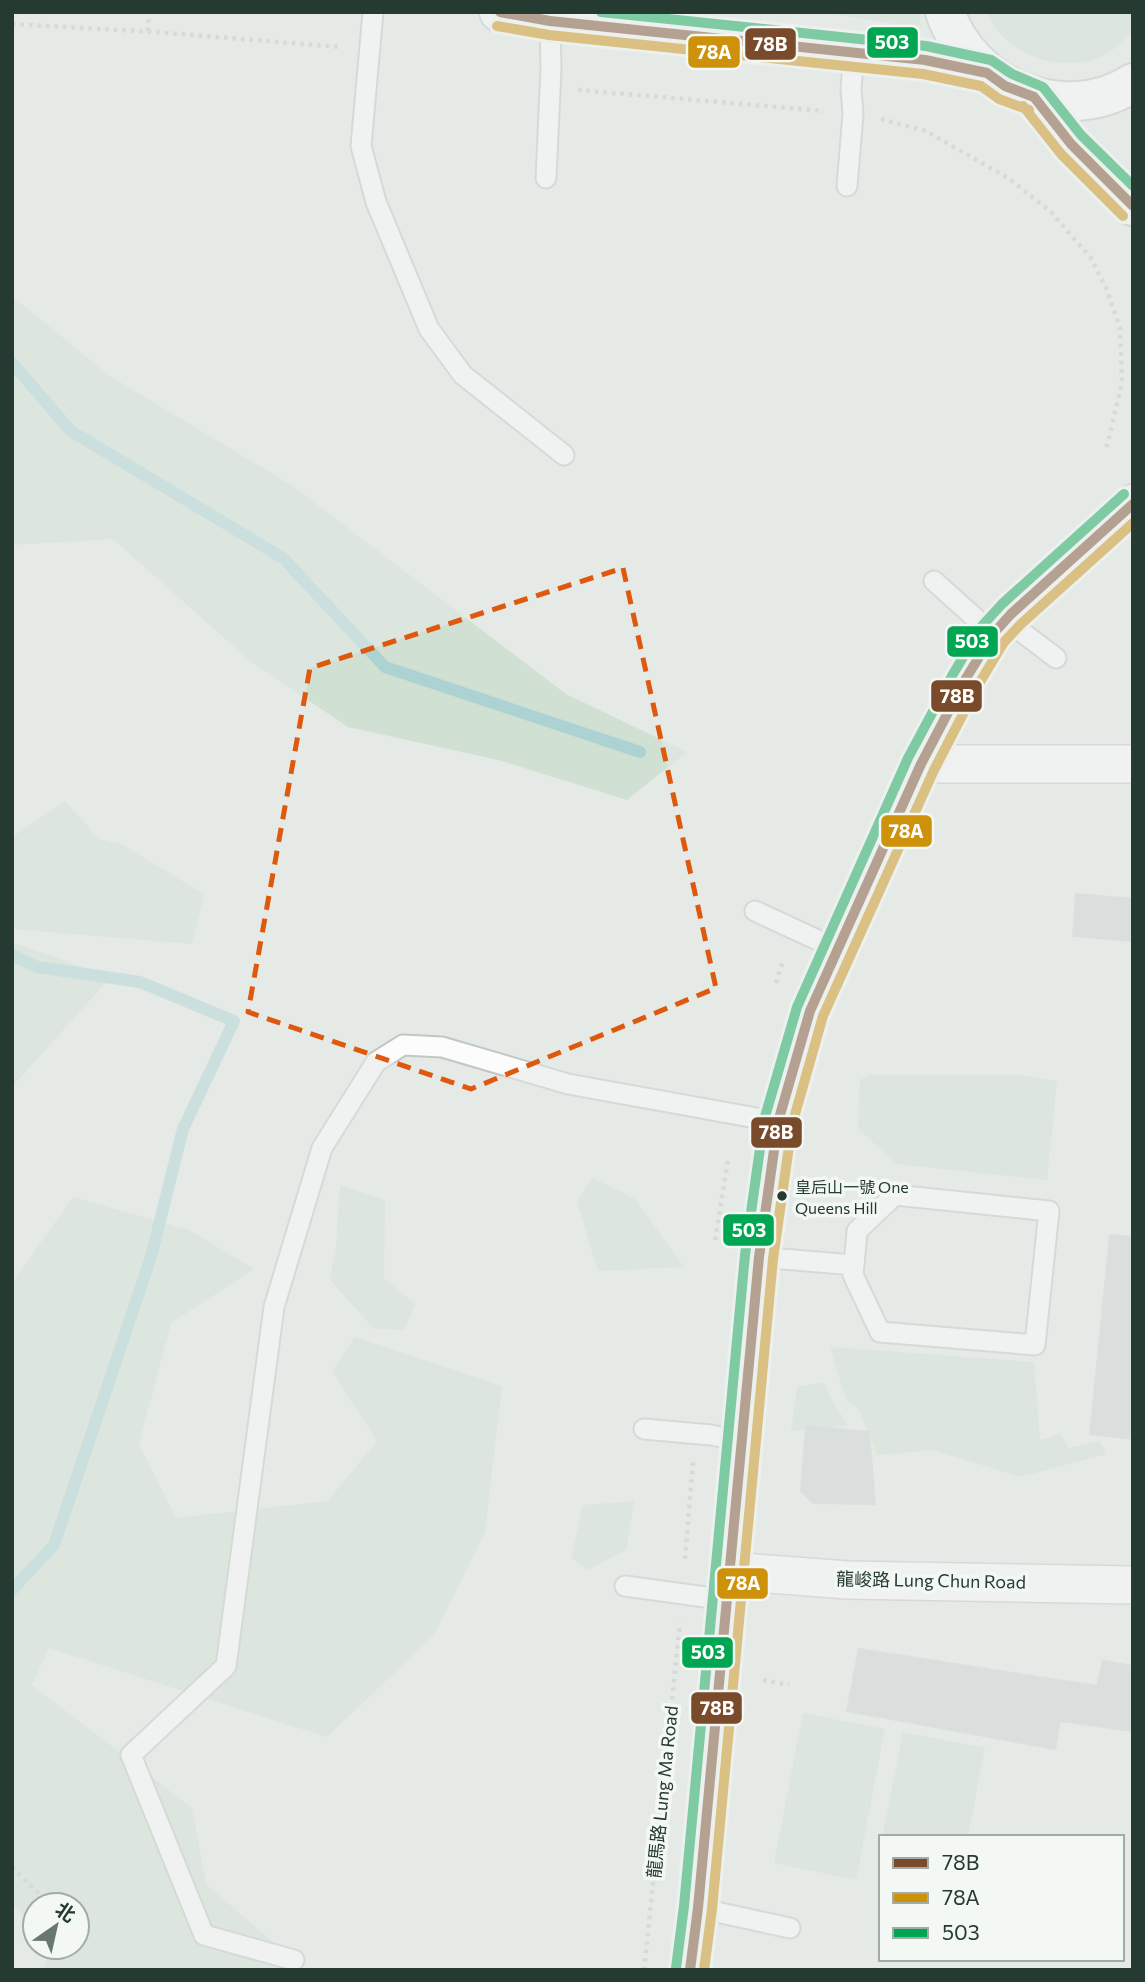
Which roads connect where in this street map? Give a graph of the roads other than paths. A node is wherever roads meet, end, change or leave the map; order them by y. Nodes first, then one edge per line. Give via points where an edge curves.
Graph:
1 (373, 12) edge
2 (499, 12) edge
3 (945, 12) edge
4 (550, 21) junction
5 (854, 52) junction
6 (986, 73) junction
7 (1133, 83) edge
8 (1034, 97) junction
9 (546, 178) dead end
10 (1133, 180) edge
11 (847, 186) dead end
12 (1133, 188) edge
13 (1133, 206) edge
14 (564, 455) dead end
15 (1133, 504) edge
16 (934, 582) dead end
17 (999, 627) junction
18 (1056, 658) dead end
19 (921, 764) junction
20 (1133, 764) edge
21 (755, 911) dead end
22 (837, 948) junction
23 (778, 1122) junction
24 (759, 1257) junction
25 (854, 1265) junction
26 (644, 1430) dead end
27 (742, 1441) junction
28 (1133, 1585) edge
29 (625, 1586) dead end
30 (729, 1586) junction
31 (698, 1908) junction
32 (790, 1928) dead end
33 (294, 1959) dead end
34 (690, 1970) edge

1 - 14 lane via 361,146 376,202 429,329 463,375
2 - 4 street
3 - 6 street via 958,41
4 - 5 street
4 - 9 lane
5 - 6 street
5 - 11 lane
6 - 8 street
7 - 8 street via 1088,100
8 - 13 street via 1071,144
10 - 12 street
15 - 17 street
16 - 17 lane
17 - 18 lane
17 - 19 street
19 - 20 street
19 - 22 street
21 - 22 lane
22 - 23 street via 810,1012
23 - 24 street
23 - 33 lane via 568,1084 442,1047 403,1045 376,1062 322,1148 274,1307 226,1666 131,1755 204,1935
24 - 25 lane
24 - 27 street
25 - 25 lane via 857,1231 895,1195 1049,1211 1035,1345 880,1332 853,1275
26 - 27 lane
27 - 30 street
28 - 30 street, 龍峻路 Lung Chun Road via 827,1579
29 - 30 lane
30 - 31 street
31 - 32 lane
31 - 34 street

